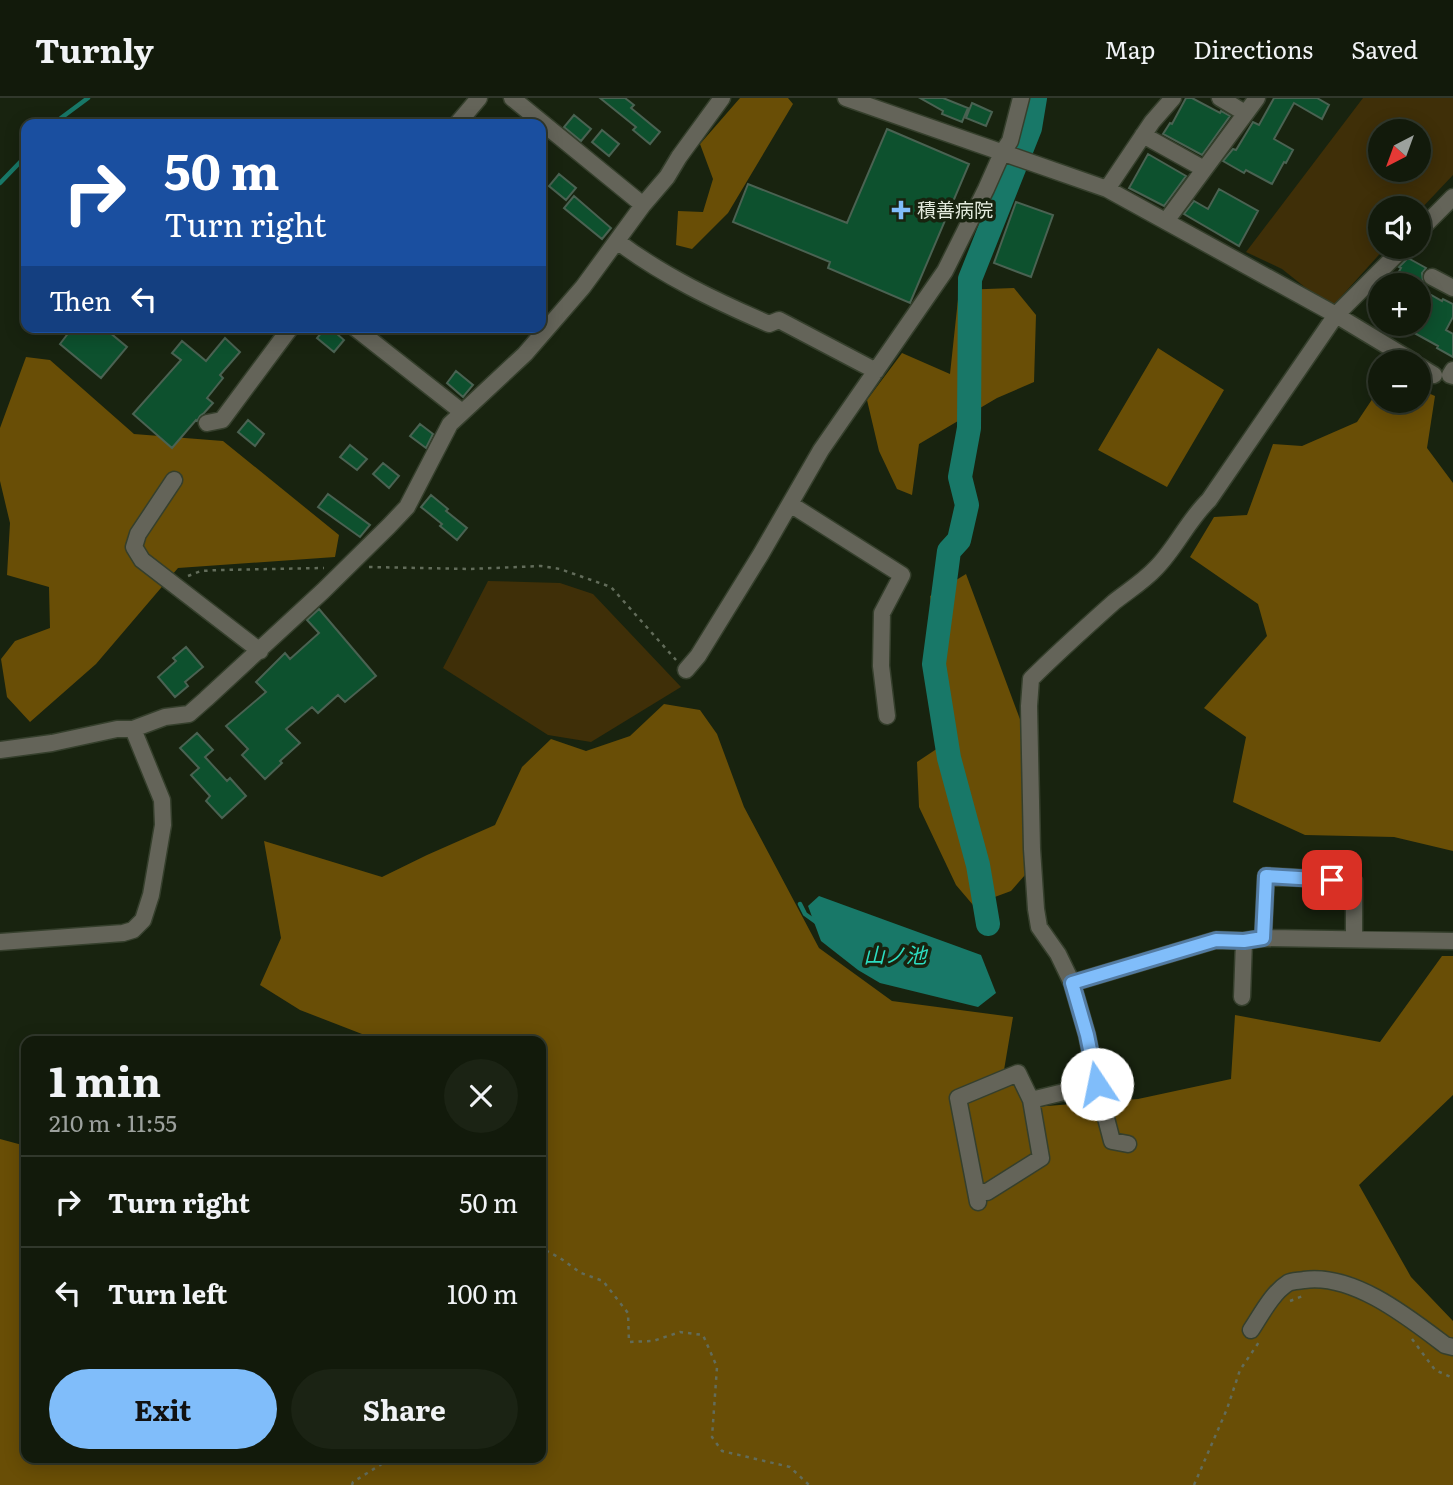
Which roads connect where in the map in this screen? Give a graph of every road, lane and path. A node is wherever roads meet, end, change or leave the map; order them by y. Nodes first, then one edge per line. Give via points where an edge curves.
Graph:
1 (479, 98) edge
2 (512, 98) edge
3 (722, 98) edge
4 (846, 98) edge
5 (1021, 98) edge
6 (1173, 98) edge
7 (1220, 98) edge
8 (1257, 98) edge
9 (1245, 114) junction
10 (461, 119) edge
11 (538, 119) edge
12 (546, 126) edge
13 (1143, 135) junction
14 (1006, 154) junction
15 (1204, 169) junction
16 (1107, 189) junction
17 (1453, 197) edge
18 (643, 205) junction
19 (1431, 219) edge
20 (1166, 221) junction
21 (617, 242) junction
22 (1392, 259) edge
23 (1432, 277) dead end
24 (1453, 288) edge
25 (1336, 315) junction
26 (546, 330) edge
27 (287, 333) edge
28 (362, 333) edge
29 (543, 333) edge
30 (1394, 350) edge
31 (1453, 370) edge
32 (876, 371) junction
33 (1431, 373) edge
34 (1434, 375) dead end
35 (1453, 376) edge
36 (462, 412) junction
37 (206, 423) dead end
38 (174, 480) dead end
39 (790, 503) junction
40 (346, 567) junction
41 (172, 582) junction
42 (260, 650) junction
43 (686, 670) joint
44 (887, 716) dead end
45 (133, 729) junction
46 (0, 750) edge
47 (1263, 938) junction
48 (1354, 939) junction
49 (1244, 941) junction
50 (1453, 941) edge
51 (0, 942) edge
52 (1072, 983) junction
53 (1242, 997) dead end
54 (1097, 1084) junction
55 (1031, 1100) junction
56 (1128, 1144) dead end
57 (546, 1251) edge
58 (1311, 1293) dead end
59 (1287, 1302) dead end
60 (1257, 1333) joint
61 (1410, 1337) dead end
62 (1453, 1347) edge
63 (1453, 1378) edge
64 (383, 1463) edge
65 (352, 1485) edge
66 (809, 1485) edge
67 (1194, 1485) edge

1 - 10 street
2 - 11 street
3 - 18 street
4 - 14 street
5 - 14 street
6 - 13 street
7 - 9 street
8 - 9 street
9 - 15 street
12 - 18 street
13 - 15 street
13 - 16 street
14 - 16 street
14 - 32 street via 945,271
15 - 20 street
16 - 20 street
17 - 19 street
18 - 21 street
20 - 25 street
21 - 26 street
21 - 32 street via 729,306 769,324 779,320
22 - 25 street
23 - 24 street
25 - 30 street
25 - 52 street via 1169,554 1031,679 1036,909 1039,927
27 - 37 street via 222,420
28 - 36 street
29 - 36 street
31 - 35 street
32 - 39 street
33 - 34 street
36 - 40 street via 450,424 407,507
38 - 41 street via 134,547 142,560
39 - 43 street
39 - 44 street via 902,575 881,613
40 - 41 path via 201,571
40 - 42 street
40 - 43 path via 561,569 611,587
41 - 42 street
42 - 45 street via 189,714
45 - 46 street
45 - 51 street via 162,800 163,825 143,920 123,933
47 - 48 street
47 - 48 street via 1266,876 1354,881
47 - 49 street
48 - 50 street
49 - 52 street via 1216,940
49 - 53 street
52 - 54 street
54 - 55 street
54 - 56 street via 1112,1141
55 - 55 street via 1041,1158 977,1197 958,1098 1018,1073
57 - 66 path via 603,1281 628,1313 629,1342 653,1341 681,1332 704,1335 716,1367 712,1437 722,1451 790,1467
58 - 59 path
60 - 62 street via 1275,1294 1289,1283 1311,1279 1364,1292
60 - 67 path
61 - 63 path via 1435,1370
64 - 65 path

